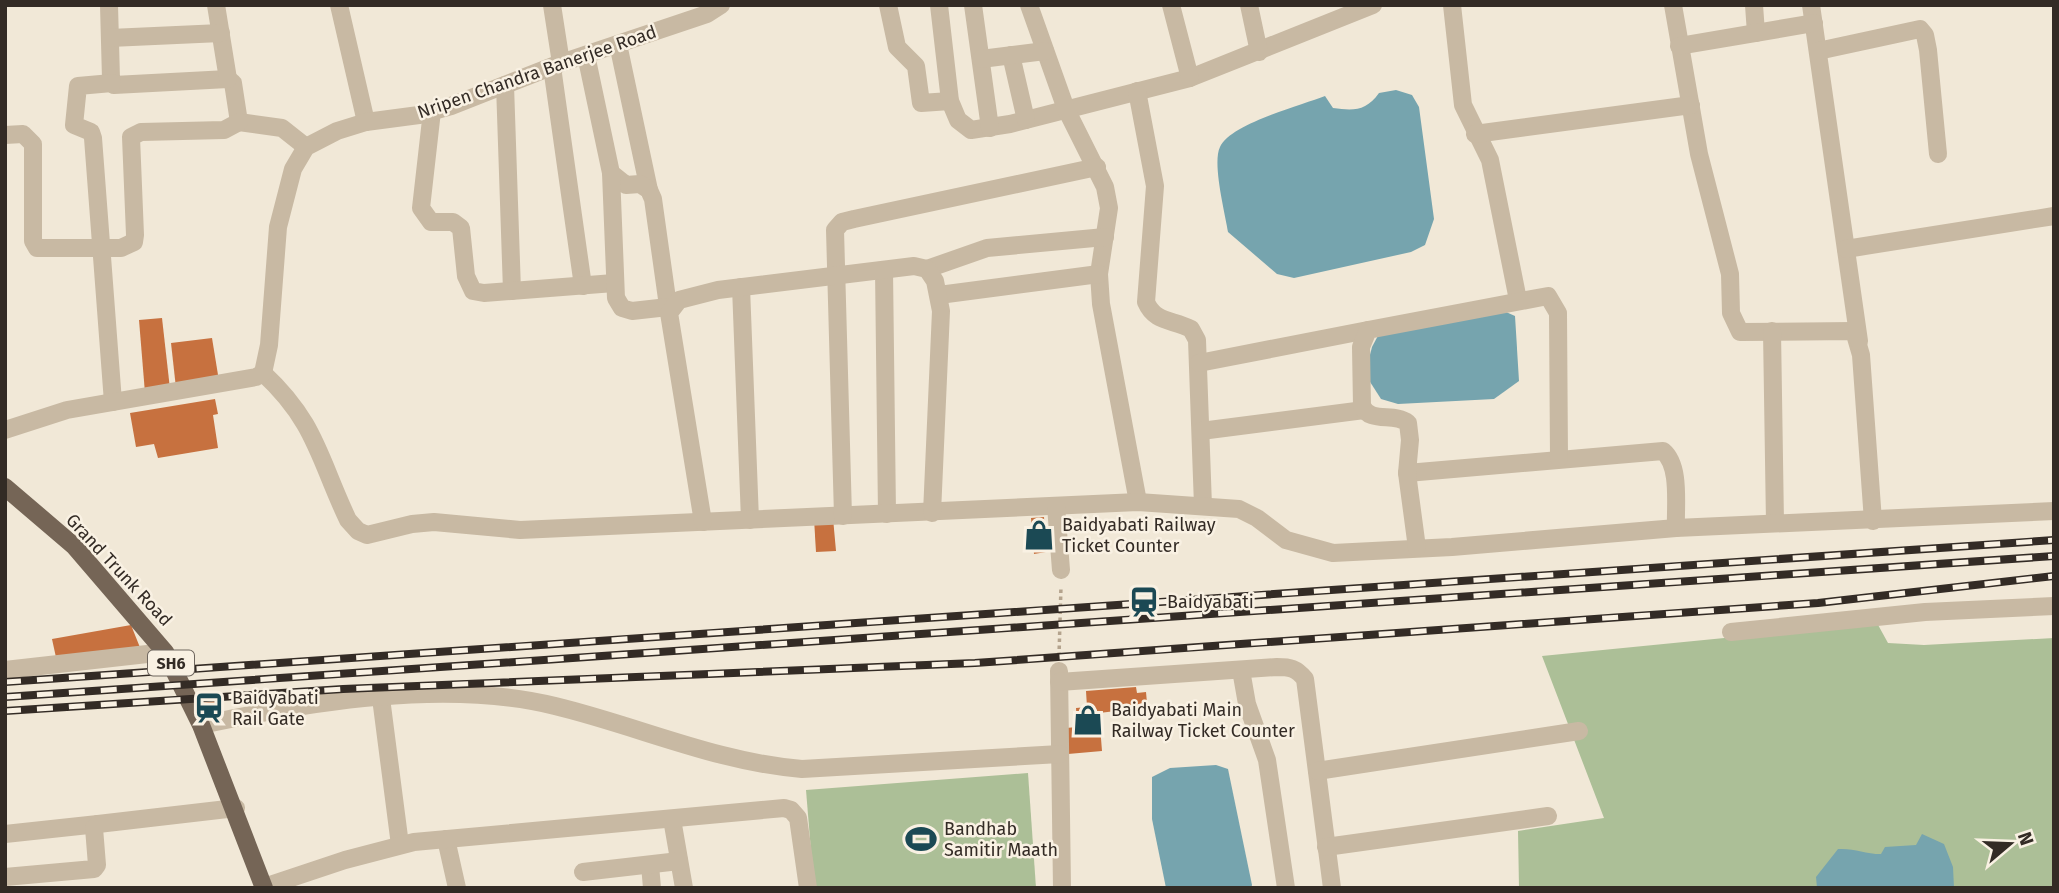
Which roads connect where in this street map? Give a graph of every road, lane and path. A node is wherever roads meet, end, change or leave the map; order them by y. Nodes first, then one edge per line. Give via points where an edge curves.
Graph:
1 (109, 5) edge
2 (216, 5) edge
3 (339, 5) edge
4 (552, 5) edge
5 (721, 5) edge
6 (888, 5) edge
7 (939, 5) edge
8 (973, 5) edge
9 (1029, 5) edge
10 (1171, 5) edge
11 (1249, 5) edge
12 (1373, 5) edge
13 (1452, 5) edge
14 (1673, 5) edge
15 (1754, 5) edge
16 (1813, 14) edge
17 (221, 33) junction
18 (1756, 33) junction
19 (110, 38) junction
20 (618, 44) junction
21 (1679, 46) junction
22 (1045, 51) junction
23 (1818, 51) junction
24 (1259, 52) junction
25 (586, 55) junction
26 (1011, 55) junction
27 (981, 59) junction
28 (556, 65) junction
29 (1190, 78) junction
30 (228, 79) junction
31 (112, 83) junction
32 (505, 85) junction
33 (1138, 91) junction
34 (950, 101) junction
35 (1691, 105) junction
36 (1066, 108) junction
37 (432, 111) junction
38 (1026, 120) junction
39 (239, 122) junction
40 (366, 122) junction
41 (990, 128) junction
42 (1475, 134) junction
43 (5, 135) edge
44 (306, 147) junction
45 (1938, 155) dead end
46 (1097, 167) junction
47 (611, 173) junction
48 (649, 190) junction
49 (2054, 216) edge
50 (1105, 237) junction
51 (100, 249) junction
52 (1846, 249) junction
53 (927, 269) junction
54 (884, 270) junction
55 (1099, 274) junction
56 (836, 277) junction
57 (614, 283) junction
58 (583, 286) junction
59 (741, 287) junction
60 (512, 291) junction
61 (939, 295) junction
62 (1518, 300) junction
63 (669, 310) junction
64 (1368, 330) junction
65 (1772, 331) junction
66 (1860, 342) junction
67 (1199, 363) junction
68 (263, 373) junction
69 (113, 402) junction
70 (1364, 411) junction
71 (5, 430) edge
72 (1201, 431) junction
73 (1559, 458) junction
74 (1407, 473) junction
75 (5, 486) edge
76 (1138, 502) junction
77 (1056, 506) junction
78 (1203, 506) junction
79 (2054, 511) edge
80 (932, 513) junction
81 (887, 514) junction
82 (843, 516) junction
83 (750, 520) junction
84 (1872, 521) junction
85 (703, 522) junction
86 (1775, 523) junction
87 (1676, 528) junction
88 (1417, 548) junction
89 (1061, 570) joint
90 (2054, 606) edge
91 (1731, 632) dead end
92 (165, 652) junction
93 (5, 670) edge
94 (1241, 670) junction
95 (1059, 677) junction
96 (381, 698) junction
97 (201, 725) junction
98 (1579, 732) dead end
99 (1060, 754) junction
100 (1317, 771) junction
101 (236, 808) junction
102 (1548, 816) dead end
103 (672, 819) junction
104 (98, 824) junction
105 (5, 834) edge
106 (446, 839) junction
107 (400, 845) junction
108 (1326, 847) junction
109 (679, 862) junction
110 (650, 865) junction
111 (583, 872) dead end
112 (5, 877) edge
113 (805, 887) edge
114 (264, 888) edge
115 (457, 888) edge
116 (652, 888) edge
117 (684, 888) edge
118 (1062, 888) edge
119 (1286, 888) edge
120 (1332, 888) edge

1 - 19 street
2 - 17 street
3 - 40 street
4 - 28 street
5 - 20 street, Nripen Chandra Banerjee Road
6 - 34 street via 897,47 916,66 921,103
7 - 34 street
8 - 27 street
9 - 22 street
10 - 29 street
11 - 24 street
12 - 24 street
13 - 42 street via 1463,105
14 - 21 street
15 - 18 street
16 - 18 street
16 - 23 street
17 - 19 street
17 - 30 street
18 - 21 street
19 - 31 street
20 - 25 street, Nripen Chandra Banerjee Road
20 - 48 street
21 - 35 street
22 - 26 street
22 - 36 street
23 - 45 street via 1920,29 1928,50
23 - 52 street
24 - 29 street
25 - 28 street, Nripen Chandra Banerjee Road
25 - 47 street
26 - 27 street
26 - 38 street
27 - 41 street
28 - 32 street, Nripen Chandra Banerjee Road
28 - 58 street
29 - 33 street
30 - 31 street
30 - 39 street via 233,83
31 - 51 street via 78,86 72,118 74,125 91,132 93,138
32 - 37 street, Nripen Chandra Banerjee Road
32 - 60 street
33 - 36 street
33 - 67 street via 1155,186 1146,302 1160,320 1191,329
34 - 41 street via 958,120 971,130
35 - 42 street
35 - 65 street via 1730,274 1731,313 1740,332
36 - 38 street
36 - 46 street
37 - 40 street, Nripen Chandra Banerjee Road
37 - 60 street via 421,208 424,215 431,222 453,222 461,228 466,276 473,291
38 - 41 street
39 - 44 street via 282,128
39 - 51 street via 224,130 135,133 131,137 134,242
40 - 44 street, Nripen Chandra Banerjee Road
42 - 62 street via 1490,160
43 - 51 street via 23,134 33,144 35,246
44 - 68 street via 293,169 278,227
46 - 50 street via 1109,208
46 - 56 street via 842,222 835,230
47 - 48 street via 626,185 640,184
47 - 57 street
48 - 63 street
49 - 52 street
50 - 53 street via 986,248
50 - 55 street
51 - 69 street
52 - 66 street
53 - 54 street
53 - 61 street
54 - 56 street
54 - 81 street
55 - 61 street
55 - 76 street
56 - 59 street
56 - 82 street
57 - 58 street
57 - 63 street via 622,308
58 - 60 street
59 - 63 street via 679,300
59 - 83 street
61 - 80 street
62 - 64 street
62 - 73 street via 1548,296 1558,313
63 - 85 street
64 - 67 street
64 - 70 street via 1361,346
65 - 66 street via 1844,329 1854,331
65 - 86 street
66 - 84 street
67 - 72 street
68 - 69 street
68 - 85 street via 303,417 348,520 367,535 434,522 520,530
69 - 71 street via 66,410
70 - 72 street
70 - 74 street via 1408,423
72 - 78 street
73 - 74 street
73 - 87 street via 1663,451 1673,466
74 - 88 street
75 - 92 main road, Grand Trunk Road / SH6 via 74,546
76 - 77 street
76 - 78 street
77 - 80 street
77 - 89 street
78 - 88 street via 1239,509 1286,540 1320,551
79 - 84 street
80 - 81 street
81 - 82 street
82 - 83 street
83 - 85 street
84 - 86 street
86 - 87 street
87 - 88 street
89 - 95 path
90 - 91 street via 1925,612
92 - 93 street
92 - 97 main road, Grand Trunk Road / SH6
94 - 95 street
94 - 100 street via 1292,667 1305,678
94 - 119 street via 1266,760
95 - 99 street
96 - 97 street via 291,707
96 - 99 street via 453,695 527,700 733,759 803,769
96 - 107 street
97 - 101 main road, Grand Trunk Road / SH6
98 - 100 street
99 - 118 street
100 - 108 street
101 - 104 street
101 - 114 main road, Grand Trunk Road / SH6
102 - 108 street
103 - 106 street
103 - 109 street
103 - 113 street via 791,810 802,837
104 - 105 street
104 - 112 street via 94,828 94,869
106 - 107 street
106 - 115 street
107 - 114 street
108 - 120 street
109 - 110 street
109 - 117 street
110 - 111 street
110 - 116 street

